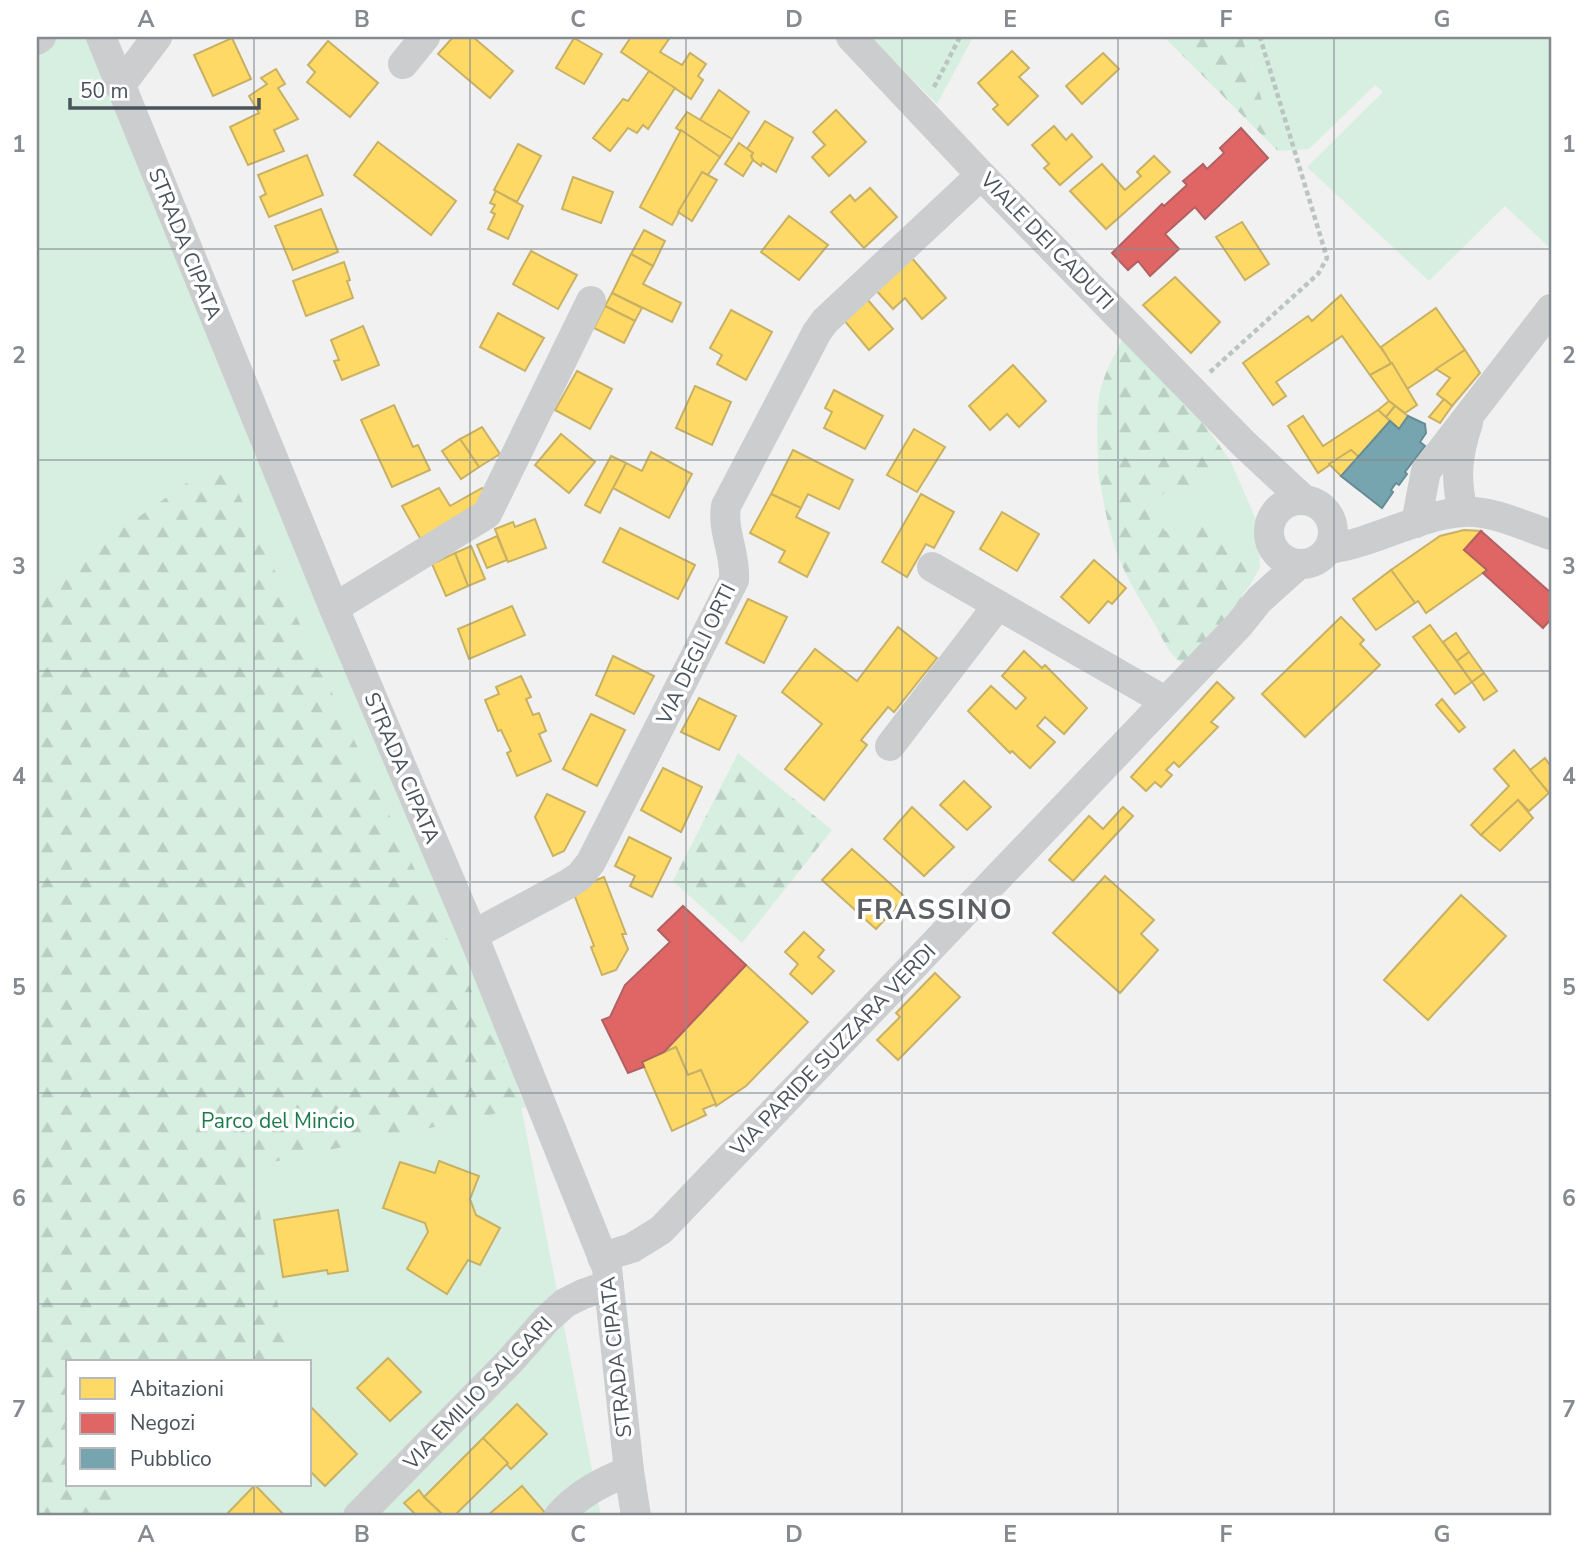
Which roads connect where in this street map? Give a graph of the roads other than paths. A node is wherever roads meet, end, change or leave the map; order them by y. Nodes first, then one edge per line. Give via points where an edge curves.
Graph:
1 (41, 37) edge
2 (101, 37) edge
3 (157, 37) edge
4 (425, 37) edge
5 (851, 37) edge
6 (37, 40) edge
7 (403, 64) dead end
8 (120, 86) junction
9 (981, 175) junction
10 (590, 301) dead end
11 (1551, 309) edge
12 (1470, 415) junction
13 (1244, 444) junction
14 (1304, 500) junction
15 (1463, 512) junction
16 (1331, 518) junction
17 (1416, 523) junction
18 (1382, 533) junction
19 (1551, 535) edge
20 (1272, 537) junction
21 (1329, 549) junction
22 (1299, 564) junction
23 (932, 567) dead end
24 (1259, 600) junction
25 (998, 605) junction
26 (334, 608) junction
27 (1165, 701) junction
28 (890, 746) dead end
29 (474, 935) junction
30 (606, 1271) junction
31 (629, 1471) junction
32 (358, 1516) edge
33 (559, 1516) edge
34 (636, 1516) edge

1 - 6 street
2 - 8 street, STRADA CIPATA
3 - 8 street
4 - 7 street
5 - 9 street, VIALE DEI CADUTI
8 - 26 street, STRADA CIPATA
9 - 13 street, VIALE DEI CADUTI
9 - 29 street, VIA DEGLI ORTI via 817,332 726,506 725,531 735,565 734,580 590,862 568,884
10 - 26 street via 487,514
11 - 12 street
12 - 15 street via 1459,449 1457,489
12 - 17 street via 1426,471
13 - 14 street, VIALE DEI CADUTI
13 - 20 street, VIALE DEI CADUTI via 1262,488
14 - 16 street via 1321,506
14 - 20 street via 1284,505 1273,515
15 - 17 street
15 - 19 street via 1486,513
16 - 18 street
16 - 21 street via 1334,533
17 - 18 street
18 - 21 street via 1354,546
20 - 22 street via 1285,560
20 - 24 street, VIA PARIDE SUZZARA VERDI
21 - 22 street via 1313,562
22 - 24 street, VIA PARIDE SUZZARA VERDI
23 - 25 street
24 - 27 street, VIA PARIDE SUZZARA VERDI
25 - 27 street
25 - 28 street
26 - 29 street, STRADA CIPATA
27 - 30 street, VIA PARIDE SUZZARA VERDI via 662,1230
29 - 30 street, STRADA CIPATA
30 - 31 street, STRADA CIPATA
30 - 32 street, VIA EMILIO SALGARI via 546,1320
31 - 33 street via 582,1494
31 - 34 street, STRADA CIPATA

